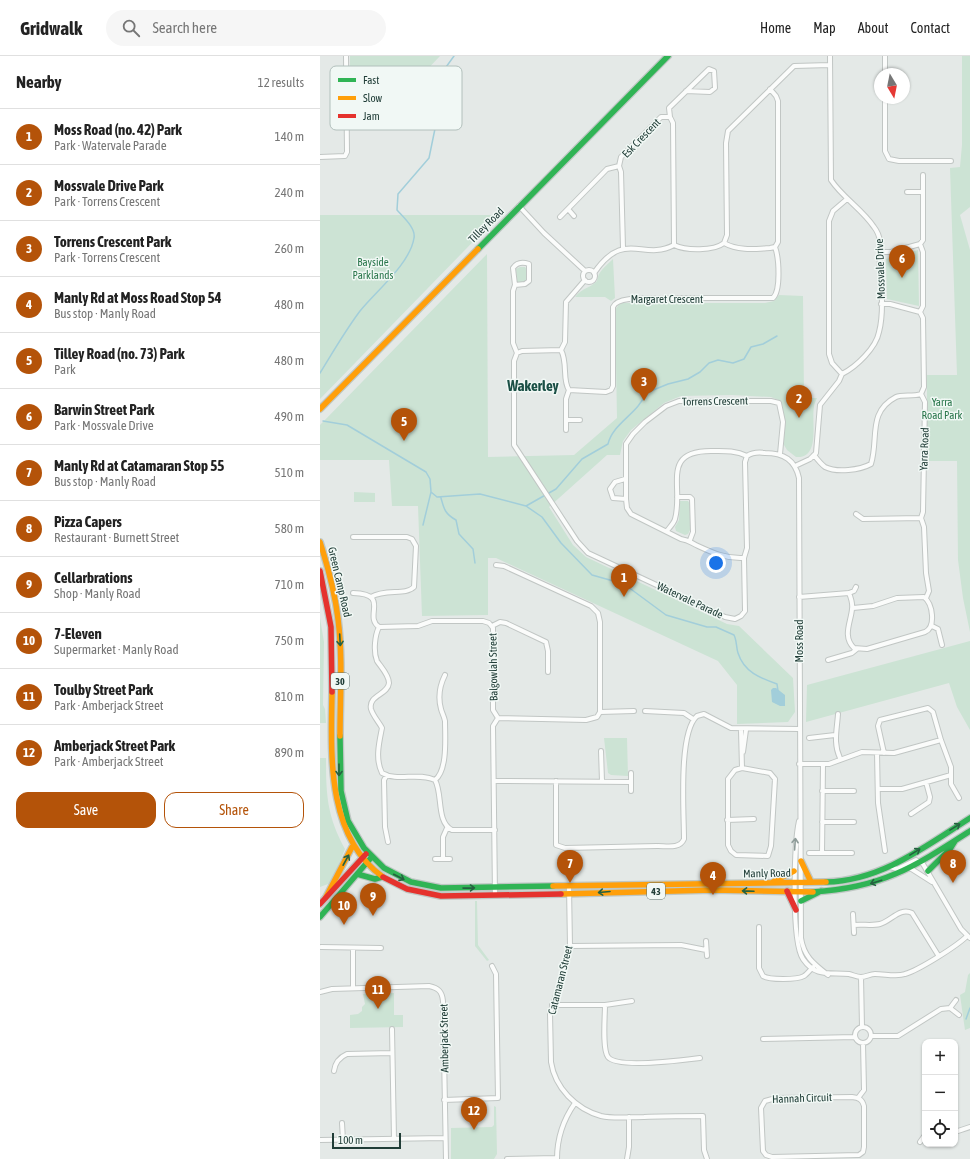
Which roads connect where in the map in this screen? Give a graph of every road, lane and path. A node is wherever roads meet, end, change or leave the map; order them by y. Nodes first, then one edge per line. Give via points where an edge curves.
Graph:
1 (346, 56) edge
2 (668, 56) edge
3 (830, 56) edge
4 (885, 56) edge
5 (830, 65) junction
6 (346, 66) edge
7 (885, 68) edge
8 (770, 89) junction
9 (686, 91) junction
10 (885, 104) edge
11 (670, 117) junction
12 (347, 130) edge
13 (320, 157) edge
14 (951, 161) dead end
15 (619, 166) junction
16 (923, 175) dead end
17 (907, 192) dead end
18 (922, 192) junction
19 (847, 199) junction
20 (519, 206) junction
21 (568, 209) junction
22 (574, 216) dead end
23 (560, 217) dead end
24 (724, 243) junction
25 (674, 244) junction
26 (920, 244) junction
27 (775, 247) junction
28 (623, 248) junction
29 (881, 252) junction
30 (585, 271) junction
31 (594, 273) junction
32 (584, 280) junction
33 (515, 285) junction
34 (881, 304) junction
35 (920, 312) junction
36 (561, 350) junction
37 (518, 353) junction
38 (842, 374) junction
39 (569, 390) junction
40 (921, 394) junction
41 (320, 409) edge
42 (566, 420) junction
43 (580, 420) dead end
44 (566, 430) dead end
45 (780, 454) junction
46 (747, 456) junction
47 (814, 456) junction
48 (795, 466) junction
49 (625, 479) junction
50 (677, 497) junction
51 (626, 499) junction
52 (856, 514) dead end
53 (921, 518) junction
54 (667, 531) junction
55 (353, 537) dead end
56 (690, 540) junction
57 (320, 542) edge
58 (744, 558) junction
59 (496, 565) dead end
60 (320, 571) edge
61 (856, 587) dead end
62 (353, 593) dead end
63 (849, 593) junction
64 (372, 597) junction
65 (799, 597) junction
66 (926, 598) junction
67 (853, 608) junction
68 (492, 626) junction
69 (932, 626) junction
70 (379, 627) junction
71 (942, 645) dead end
72 (857, 649) junction
73 (828, 660) dead end
74 (548, 672) dead end
75 (445, 675) dead end
76 (634, 711) dead end
77 (645, 711) dead end
78 (600, 712) junction
79 (838, 714) dead end
80 (498, 718) junction
81 (693, 719) junction
82 (800, 729) junction
83 (743, 730) junction
84 (835, 735) junction
85 (810, 738) dead end
86 (940, 740) junction
87 (601, 751) dead end
88 (877, 753) junction
89 (884, 753) junction
90 (840, 758) junction
91 (799, 764) junction
92 (823, 765) junction
93 (742, 768) junction
94 (632, 772) dead end
95 (387, 775) junction
96 (951, 775) junction
97 (435, 780) junction
98 (494, 781) junction
99 (556, 781) junction
100 (602, 781) junction
101 (632, 782) junction
102 (926, 782) junction
103 (878, 789) junction
104 (631, 791) dead end
105 (822, 791) junction
106 (854, 791) dead end
107 (959, 798) dead end
108 (911, 814) dead end
109 (800, 817) junction
110 (970, 818) edge
111 (754, 819) dead end
112 (727, 820) junction
113 (822, 822) junction
114 (854, 822) dead end
115 (447, 828) junction
116 (495, 830) junction
117 (970, 831) edge
118 (956, 840) junction
119 (388, 842) dead end
120 (352, 847) junction
121 (885, 851) dead end
122 (367, 853) junction
123 (809, 853) dead end
124 (822, 853) junction
125 (852, 853) dead end
126 (372, 858) junction
127 (361, 859) junction
128 (435, 859) dead end
129 (443, 859) junction
130 (450, 859) dead end
131 (801, 861) junction
132 (921, 862) junction
133 (366, 864) junction
134 (890, 867) junction
135 (910, 868) junction
136 (794, 871) junction
137 (928, 871) junction
138 (357, 874) junction
139 (382, 877) junction
140 (811, 882) junction
141 (932, 882) junction
142 (772, 883) junction
143 (798, 883) junction
144 (569, 887) junction
145 (494, 888) junction
146 (823, 890) junction
147 (787, 891) junction
148 (798, 891) junction
149 (569, 894) junction
150 (495, 896) junction
151 (326, 897) junction
152 (801, 901) junction
153 (320, 904) edge
154 (796, 910) junction
155 (853, 914) dead end
156 (320, 917) edge
157 (854, 925) junction
158 (759, 927) dead end
159 (854, 933) dead end
160 (968, 937) edge
161 (706, 941) dead end
162 (570, 946) junction
163 (321, 947) edge
164 (381, 948) dead end
165 (352, 949) junction
166 (706, 950) junction
167 (938, 955) junction
168 (707, 956) dead end
169 (492, 966) dead end
170 (813, 966) junction
171 (861, 977) junction
172 (353, 988) junction
173 (320, 992) edge
174 (956, 1000) dead end
175 (632, 1001) dead end
176 (552, 1005) junction
177 (605, 1005) junction
178 (950, 1008) junction
179 (958, 1015) dead end
180 (862, 1027) junction
181 (392, 1029) dead end
182 (870, 1036) junction
183 (855, 1037) junction
184 (763, 1039) dead end
185 (863, 1043) junction
186 (392, 1053) junction
187 (700, 1058) dead end
188 (334, 1071) dead end
189 (858, 1098) junction
190 (444, 1100) junction
191 (575, 1103) junction
192 (629, 1117) junction
193 (342, 1123) dead end
194 (970, 1127) edge
195 (958, 1131) edge
196 (446, 1138) junction
197 (394, 1139) junction
198 (922, 1139) edge
199 (320, 1140) edge
200 (343, 1140) junction
201 (920, 1142) dead end
202 (556, 1158) edge
203 (446, 1159) edge
204 (507, 1159) edge
205 (627, 1159) edge
206 (707, 1159) edge

1 - 6 street
2 - 20 main road, Tilley Road
3 - 5 street, Mossvale Drive
4 - 7 street
5 - 8 street via 794,66
5 - 19 street, Mossvale Drive via 831,180
8 - 24 street via 728,131 727,235
8 - 27 street via 778,101 778,242
9 - 9 street via 709,69 714,71 715,88 710,92
9 - 11 street via 669,108
10 - 14 street via 885,151 889,159
11 - 15 street, Esk Crescent via 661,117 621,157
11 - 25 street, Esk Crescent via 673,123
12 - 13 street via 345,156
15 - 21 street via 607,169
15 - 28 street, Esk Crescent
16 - 18 street, Yarra Road
17 - 18 street
18 - 26 street, Yarra Road via 923,240
19 - 29 street, Mossvale Drive via 875,227 880,237
19 - 38 street via 833,211 829,221 829,354 832,363
20 - 30 street
20 - 41 main road, Tilley Road
21 - 22 street
21 - 23 street
24 - 25 street via 717,247 688,248
24 - 27 street via 731,247
25 - 28 street via 666,249
26 - 29 street via 891,252
26 - 35 street, Yarra Road via 923,252 923,306
27 - 39 street, Margaret Crescent via 778,261 778,292 773,298 619,300 613,307 611,390
28 - 31 street via 612,253
29 - 34 street, Mossvale Drive
30 - 31 street
30 - 32 street
31 - 32 street via 594,281
32 - 36 street via 566,302 565,342
33 - 33 street via 515,264 529,264 529,281
33 - 37 street via 513,342
34 - 35 street
34 - 38 street, Mossvale Drive via 879,333 873,344 850,370
35 - 40 street, Yarra Road via 923,318 924,387
36 - 37 street
36 - 39 street via 565,358 566,386
37 - 58 street, Watervale Parade via 514,362 514,445 577,541 588,553 725,617 735,619 745,611
38 - 47 street, Mossvale Drive via 820,405 818,448
39 - 42 street via 566,399
40 - 47 street via 913,397 897,396 877,416 871,464 864,468 826,468
40 - 53 street, Yarra Road via 925,402
42 - 43 street
42 - 44 street
45 - 46 street via 756,452
45 - 48 street via 790,459
45 - 49 street, Torrens Crescent via 783,422 779,403 672,402 633,434 626,444
46 - 50 street via 731,451 692,452 681,460 677,468
46 - 58 street, Watervale Parade
47 - 48 street
48 - 65 street, Moss Road via 799,478
49 - 51 street, Torrens Crescent
49 - 51 street via 615,482 610,490 613,498
50 - 54 street via 675,520
50 - 56 street via 692,499 693,532
51 - 54 street, Torrens Crescent via 631,514
52 - 53 street via 863,519
53 - 66 street, Yarra Road via 924,527 929,591
54 - 56 street, Torrens Crescent via 681,539
55 - 64 street via 407,537 412,539 416,546 414,587 408,591 379,592
56 - 58 street, Torrens Crescent via 695,545 730,558
57 -> 122 main road, Green Camp Road / 30 via 335,598 339,631 340,795 349,825
59 - 78 street via 504,566 596,609 600,622
60 - 120 main road, Green Camp Road / 30 via 328,602 333,640 333,799 338,819
61 - 63 street via 854,592
62 - 64 street via 366,593
63 - 65 street
63 - 67 street
64 - 70 street via 374,620
65 - 82 street, Moss Road
66 - 67 street via 897,598 873,606
66 - 69 street
67 - 72 street via 848,635 850,644
68 - 70 street, Balgowlah Street via 483,621 432,621 418,626
68 - 74 street via 500,622 506,623 546,642
68 - 80 street, Balgowlah Street via 494,710
69 - 71 street via 938,629
69 - 72 street via 925,632 878,646
70 - 95 street via 376,636 376,655 389,679 389,684 370,705 382,728 378,741 378,766 382,773
72 - 73 street
75 - 97 street via 440,695 445,718 444,760 443,770
76 - 78 street
77 - 81 street via 684,713
78 - 80 street via 597,717 586,720
79 - 84 street via 838,729
80 - 98 street, Balgowlah Street via 493,726
81 - 83 street via 704,714 731,728
81 - 99 street via 684,752 684,839 677,846 565,848 556,845
82 - 83 street
82 - 91 street, Moss Road
83 - 93 street
84 - 85 street
84 - 90 street
86 - 89 street via 894,753
86 - 89 street via 933,712 928,708 880,720 878,726
86 - 96 street via 951,767
87 - 100 street
88 - 89 street
88 - 90 street via 862,752
88 - 103 street
90 - 92 street
91 - 92 street
91 - 109 street, Moss Road
92 - 105 street
93 - 112 street via 735,770 728,779
93 - 112 street via 770,773 775,779 771,846 768,856 736,855 731,851 728,845
94 - 101 street
95 - 97 street via 424,776
95 - 119 street via 384,780 385,827
96 - 102 street
96 - 107 street via 953,790
97 - 115 street
98 - 99 street
98 - 116 street, Balgowlah Street
99 - 100 street
100 - 101 street
101 - 104 street
102 - 103 street via 902,789
102 - 108 street via 929,802
103 - 121 street
105 - 106 street
105 - 113 street
109 - 131 street, Moss Road
136 -> 109 street, Moss Road via 795,842
134 -> 110 main road, Manly Road / 43
111 - 112 street
113 - 114 street
113 - 124 street
115 - 116 street
115 - 129 street via 443,837
116 - 145 street, Balgowlah Street
117 - 118 main road, Manly Road / 43
118 - 132 main road, Manly Road / 43
118 - 137 main road
120 - 127 main road, Manly Road / 43
151 -> 120 main road
122 - 126 main road, Green Camp Road / 30
122 - 127 main road
123 - 124 street
124 - 125 street
126 - 133 main road
126 -> 145 main road, Manly Road / 43 via 393,874 421,885 443,888
127 - 133 main road, Manly Road / 43
127 - 151 main road
128 - 129 street
129 - 130 street
131 - 140 main road
131 - 143 street, Moss Road
132 - 134 street via 913,861 897,869
132 - 135 main road, Manly Road / 43
132 - 137 street
133 - 138 main road
133 - 139 main road, Manly Road / 43
134 - 140 main road, Manly Road / 43 via 876,874 850,880
135 - 141 street
135 -> 146 main road, Manly Road / 43 via 860,887
136 - 142 main road
136 - 143 street, Moss Road
137 - 141 street
138 - 139 main road
138 - 156 main road
139 - 150 main road, Manly Road / 43 via 405,889 429,895
140 - 143 main road, Manly Road / 43
141 - 160 street
142 - 143 main road, Manly Road / 43
142 - 144 main road, Manly Road / 43
143 - 148 street
144 - 145 main road, Manly Road / 43
144 - 149 street, Catamaran Street
145 - 150 street, Balgowlah Street
146 - 148 main road, Manly Road / 43
146 - 152 main road
147 - 148 main road, Manly Road / 43
147 -> 149 main road, Manly Road / 43 via 614,891
147 - 154 main road
148 - 152 street
148 - 154 street
149 - 150 main road, Manly Road / 43
149 - 162 street, Catamaran Street
151 - 153 main road
152 - 170 street via 802,945
154 - 170 street via 798,949 803,959
155 - 157 street
157 - 159 street
157 - 167 street via 877,924 908,911 912,913
158 - 170 street via 759,968 762,976 799,977
160 - 167 street
161 - 166 street
162 - 166 street via 681,945
162 - 176 street, Catamaran Street
163 - 165 street
164 - 165 street
165 - 172 street
166 - 168 street
167 - 171 street via 904,975 873,974
169 - 190 street via 496,974 498,1098
170 - 171 street via 828,975 848,974
171 - 180 street
172 - 173 street, Amberjack Street
172 - 190 street, Amberjack Street via 429,986 440,991 443,1001
174 - 178 street
175 - 177 street
176 - 177 street
176 - 191 street, Catamaran Street via 552,1070 560,1088
177 - 187 street via 605,1051 611,1060 639,1063
178 - 179 street
178 - 182 street via 941,1009 898,1036
180 - 182 street via 868,1030
180 - 183 street via 856,1031
181 - 186 street
182 - 185 street via 868,1041
183 - 184 street
183 - 185 street
185 - 189 street via 864,1090
186 - 188 street via 347,1054 334,1066
186 - 197 street
189 - 189 street, Hannah Circuit via 776,1098 765,1101 761,1108 763,1151 772,1158 858,1155 864,1148 864,1106
190 - 196 street, Amberjack Street
191 - 192 street, Catamaran Street via 601,1116
191 - 202 street via 564,1121
192 - 205 street
192 - 206 street, Catamaran Street via 703,1116 704,1150
193 - 200 street
194 - 195 street
196 - 197 street
196 - 203 street, Amberjack Street
197 - 200 street
198 - 201 street
199 - 200 street
202 - 204 street

